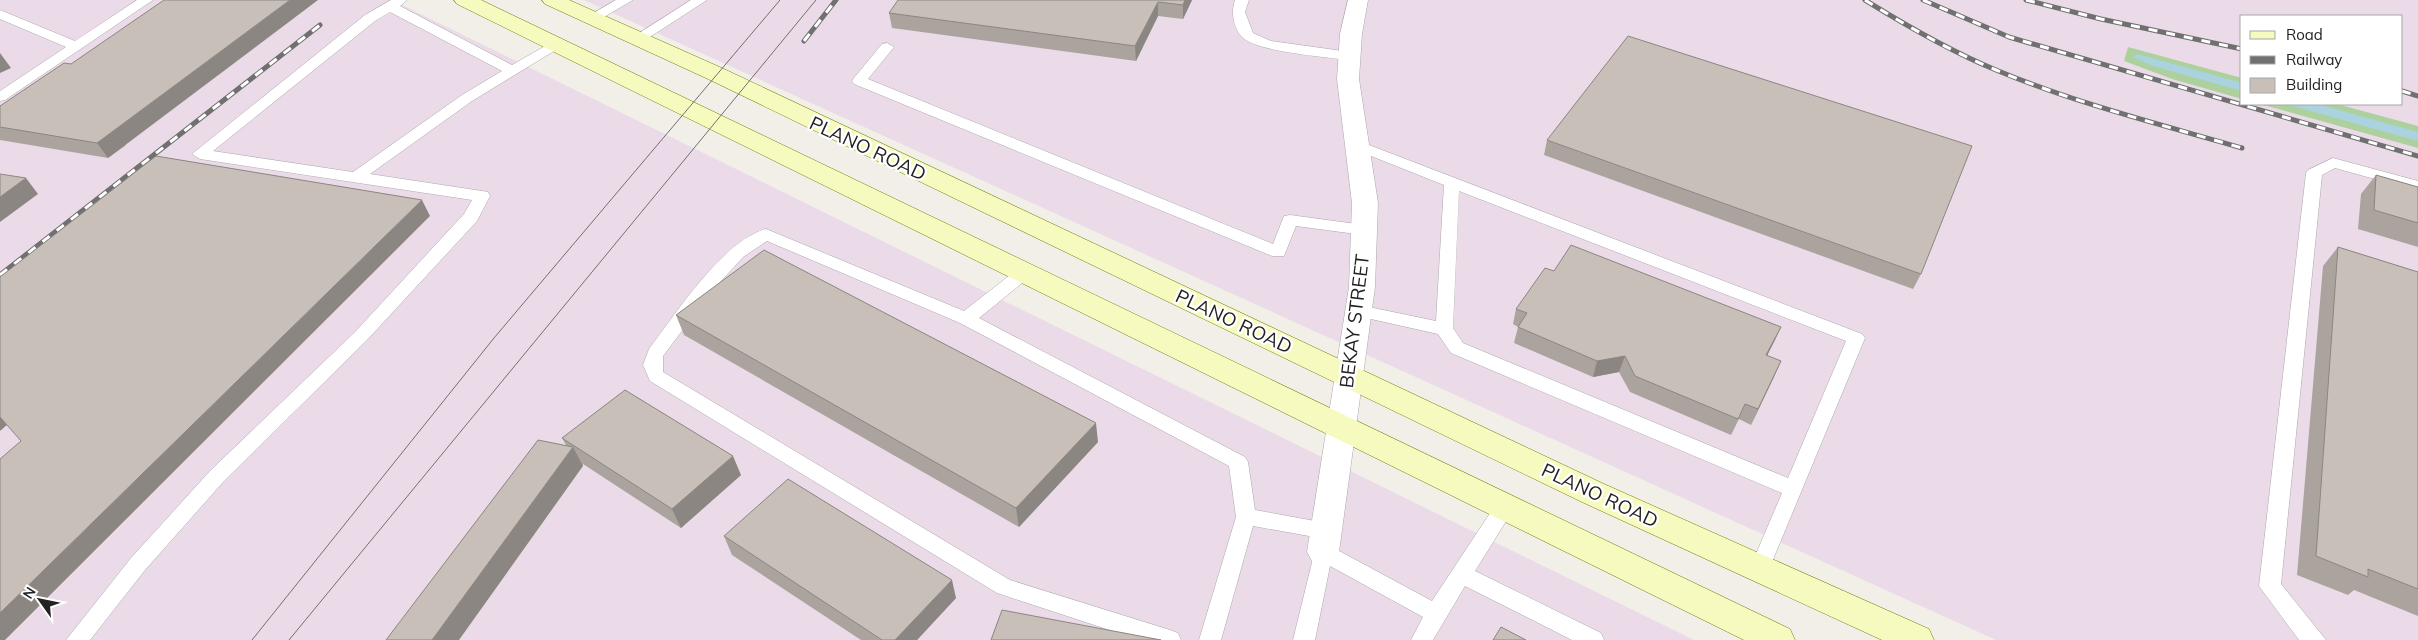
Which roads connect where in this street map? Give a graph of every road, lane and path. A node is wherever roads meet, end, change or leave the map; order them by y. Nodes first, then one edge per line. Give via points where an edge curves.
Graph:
1 (146, 0) edge
2 (464, 0) edge
3 (552, 0) edge
4 (626, 0) edge
5 (700, 0) edge
6 (1242, 0) edge
7 (1358, 0) edge
8 (395, 3) edge
9 (0, 14) edge
10 (592, 18) junction
11 (637, 38) junction
12 (557, 45) junction
13 (76, 46) junction
14 (887, 47) dead end
15 (1350, 56) junction
16 (512, 71) junction
17 (0, 97) edge
18 (1356, 145) junction
19 (355, 178) junction
20 (1452, 182) junction
21 (2418, 186) edge
22 (1364, 230) junction
23 (1025, 272) junction
24 (1359, 311) junction
25 (966, 319) junction
26 (1444, 329) junction
27 (1348, 376) junction
28 (1342, 427) junction
29 (1793, 489) junction
30 (1505, 507) junction
31 (1246, 517) junction
32 (1325, 541) junction
33 (1760, 568) junction
34 (1461, 574) junction
35 (1436, 614) junction
36 (77, 640) edge
37 (1170, 640) edge
38 (1210, 640) edge
39 (1304, 640) edge
40 (1422, 640) edge
41 (1593, 640) edge
42 (1778, 640) edge
43 (1917, 640) edge
44 (2315, 640) edge

1 - 13 lane
2 - 12 main road
3 - 10 main road, PLANO ROAD
4 - 10 lane
5 - 11 lane
6 - 15 lane via 1238,12 1246,35 1268,45
7 - 15 street, BEKAY STREET
8 - 16 lane
8 - 19 lane via 370,18 200,154
9 - 13 lane
10 - 11 main road, PLANO ROAD
11 - 27 main road, PLANO ROAD
12 - 16 lane
12 - 23 main road
13 - 17 lane
14 - 22 lane via 859,82 1278,252 1290,220
15 - 18 street, BEKAY STREET via 1348,79
16 - 19 lane via 467,98
18 - 20 lane
18 - 22 street, BEKAY STREET via 1364,203
19 - 36 lane via 482,196 471,218 361,336 216,476 138,564
20 - 26 lane
20 - 29 lane via 1856,338
21 - 44 lane via 2333,162 2314,173 2270,586
22 - 24 street, BEKAY STREET
23 - 25 lane
23 - 28 main road
24 - 26 lane
24 - 27 street, BEKAY STREET
25 - 31 lane via 1238,462
25 - 37 lane via 766,234 739,249 655,354 651,368 656,376 1004,586
26 - 29 lane via 1457,348
27 - 28 street, BEKAY STREET
27 - 33 main road, PLANO ROAD
28 - 30 main road
28 - 32 street, BEKAY STREET
29 - 33 lane
30 - 34 lane
30 - 42 main road
31 - 32 lane
31 - 38 lane
32 - 35 lane
32 - 39 lane
33 - 43 main road, PLANO ROAD
34 - 35 lane
34 - 41 lane
35 - 40 lane

